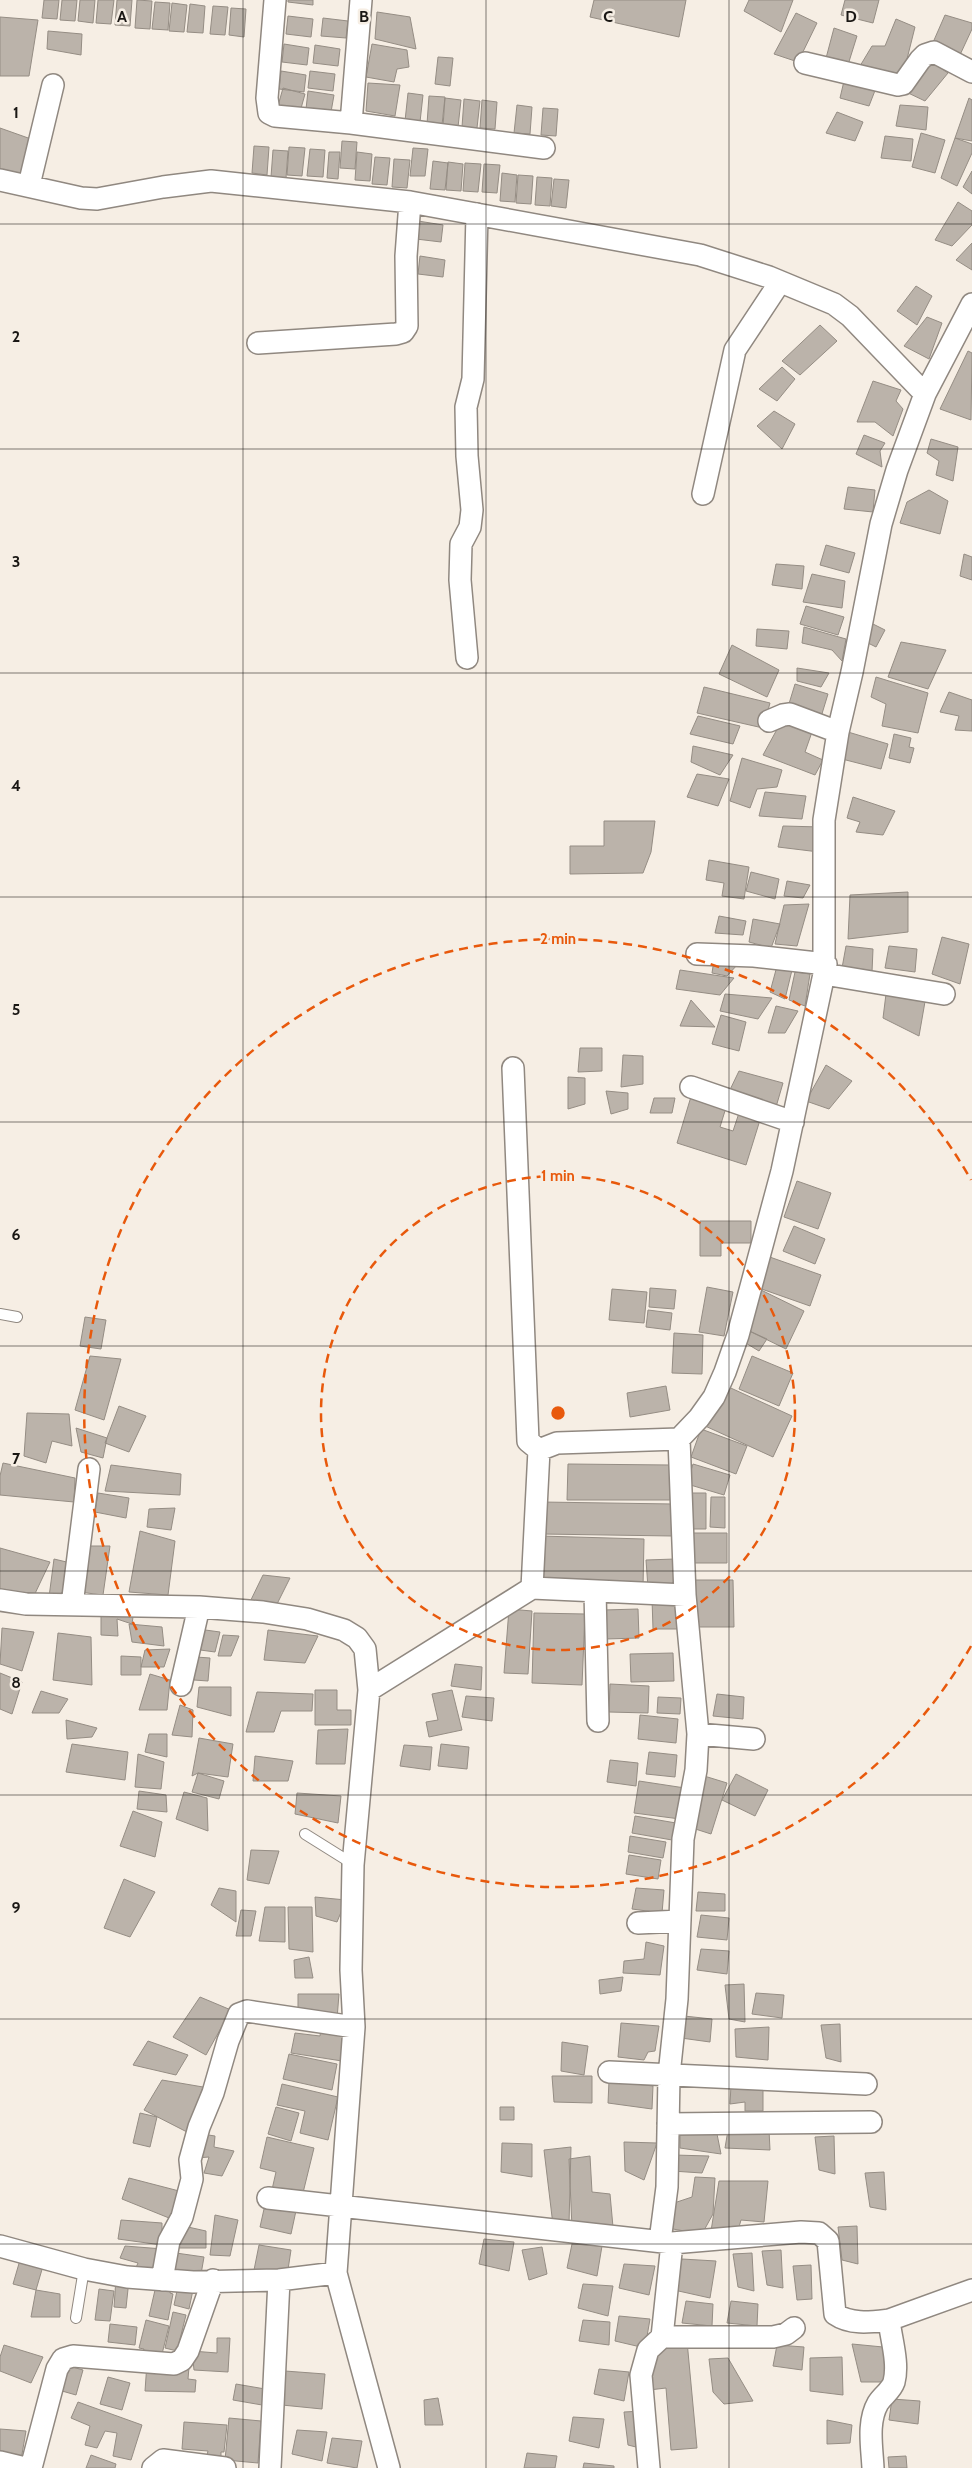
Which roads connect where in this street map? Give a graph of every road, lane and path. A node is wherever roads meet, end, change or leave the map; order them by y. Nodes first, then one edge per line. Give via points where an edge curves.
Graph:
1 (275, 0) edge
2 (361, 0) edge
3 (805, 63) dead end
4 (972, 72) edge
5 (53, 85) dead end
6 (351, 123) junction
7 (544, 148) dead end
8 (0, 180) edge
9 (29, 185) junction
10 (410, 202) junction
11 (477, 214) junction
12 (780, 282) junction
13 (972, 304) edge
14 (258, 343) dead end
15 (925, 394) junction
16 (702, 494) dead end
17 (467, 658) dead end
18 (769, 721) dead end
19 (838, 732) junction
20 (697, 954) dead end
21 (825, 969) junction
22 (944, 994) dead end
23 (514, 1068) dead end
24 (691, 1087) dead end
25 (793, 1122) junction
26 (0, 1314) edge
27 (17, 1317) dead end
28 (679, 1439) junction
29 (539, 1450) junction
30 (89, 1469) dead end
31 (532, 1588) junction
32 (595, 1591) junction
33 (686, 1595) junction
34 (0, 1600) edge
35 (72, 1605) junction
36 (199, 1607) junction
37 (181, 1685) dead end
38 (369, 1690) junction
39 (598, 1721) dead end
40 (698, 1734) junction
41 (754, 1739) dead end
42 (306, 1834) dead end
43 (353, 1865) junction
44 (680, 1921) junction
45 (638, 1923) dead end
46 (354, 2026) junction
47 (610, 2072) dead end
48 (669, 2075) junction
49 (866, 2084) dead end
50 (871, 2122) dead end
51 (668, 2124) junction
52 (268, 2198) dead end
53 (340, 2207) junction
54 (666, 2242) junction
55 (0, 2246) edge
56 (84, 2269) junction
57 (336, 2273) junction
58 (162, 2280) junction
59 (213, 2280) junction
60 (279, 2280) junction
61 (972, 2290) edge
62 (76, 2318) dead end
63 (889, 2320) junction
64 (794, 2328) dead end
65 (662, 2337) junction
66 (0, 2462) edge
67 (25, 2468) edge
68 (31, 2468) edge
69 (153, 2468) edge
70 (225, 2468) edge
71 (270, 2468) edge
72 (389, 2468) edge
73 (649, 2468) edge
74 (873, 2468) edge

1 - 6 street via 267,98 270,113
2 - 6 street
3 - 4 street via 898,85 903,84 925,55 934,52
5 - 9 street
6 - 7 street
8 - 9 street
9 - 10 street via 97,199 211,181
10 - 11 street
10 - 14 street via 406,256 407,326 403,332
11 - 12 street via 700,255
11 - 17 street via 473,379 466,407 472,510 470,527 461,544 460,580
12 - 15 street via 834,304 850,316
12 - 16 street via 735,350
13 - 15 street
15 - 19 street via 881,524
18 - 19 street via 790,714
19 - 21 street via 824,820
20 - 21 street via 754,956
21 - 22 street
21 - 25 street
23 - 29 street via 528,1442
24 - 25 street
25 - 28 street via 725,1372 714,1397
26 - 27 lane
28 - 29 street via 557,1443
28 - 33 street
29 - 31 street
30 - 35 street
31 - 32 street
31 - 38 street
32 - 33 street
32 - 39 street
33 - 40 street
34 - 35 street
35 - 36 street
36 - 37 street
36 - 38 street via 263,1612 307,1619 344,1630 357,1638 365,1649
38 - 43 street
40 - 41 street
40 - 44 street via 696,1770 683,1839
42 - 43 lane
43 - 46 street via 351,1970
44 - 45 street
44 - 48 street via 677,1999
46 - 53 street
46 - 58 street via 246,2011 239,2014 199,2126 190,2160 192,2179 182,2217 170,2236
47 - 48 street
48 - 49 street
48 - 51 street
50 - 51 street
51 - 54 street
52 - 53 street
53 - 54 street
53 - 57 street
54 - 63 street via 820,2233 828,2241 836,2314 843,2319 866,2323
54 - 65 street
55 - 56 street
56 - 58 street
56 - 62 lane
57 - 60 street
57 - 72 street
58 - 59 street
59 - 60 street
59 - 68 street via 182,2360 174,2364 73,2356 63,2359 56,2369
60 - 71 street
61 - 63 street
63 - 74 street via 895,2374 890,2389 874,2413
64 - 65 street via 773,2337
65 - 73 street via 648,2350 641,2375
66 - 67 street
69 - 70 street via 163,2460 171,2460

